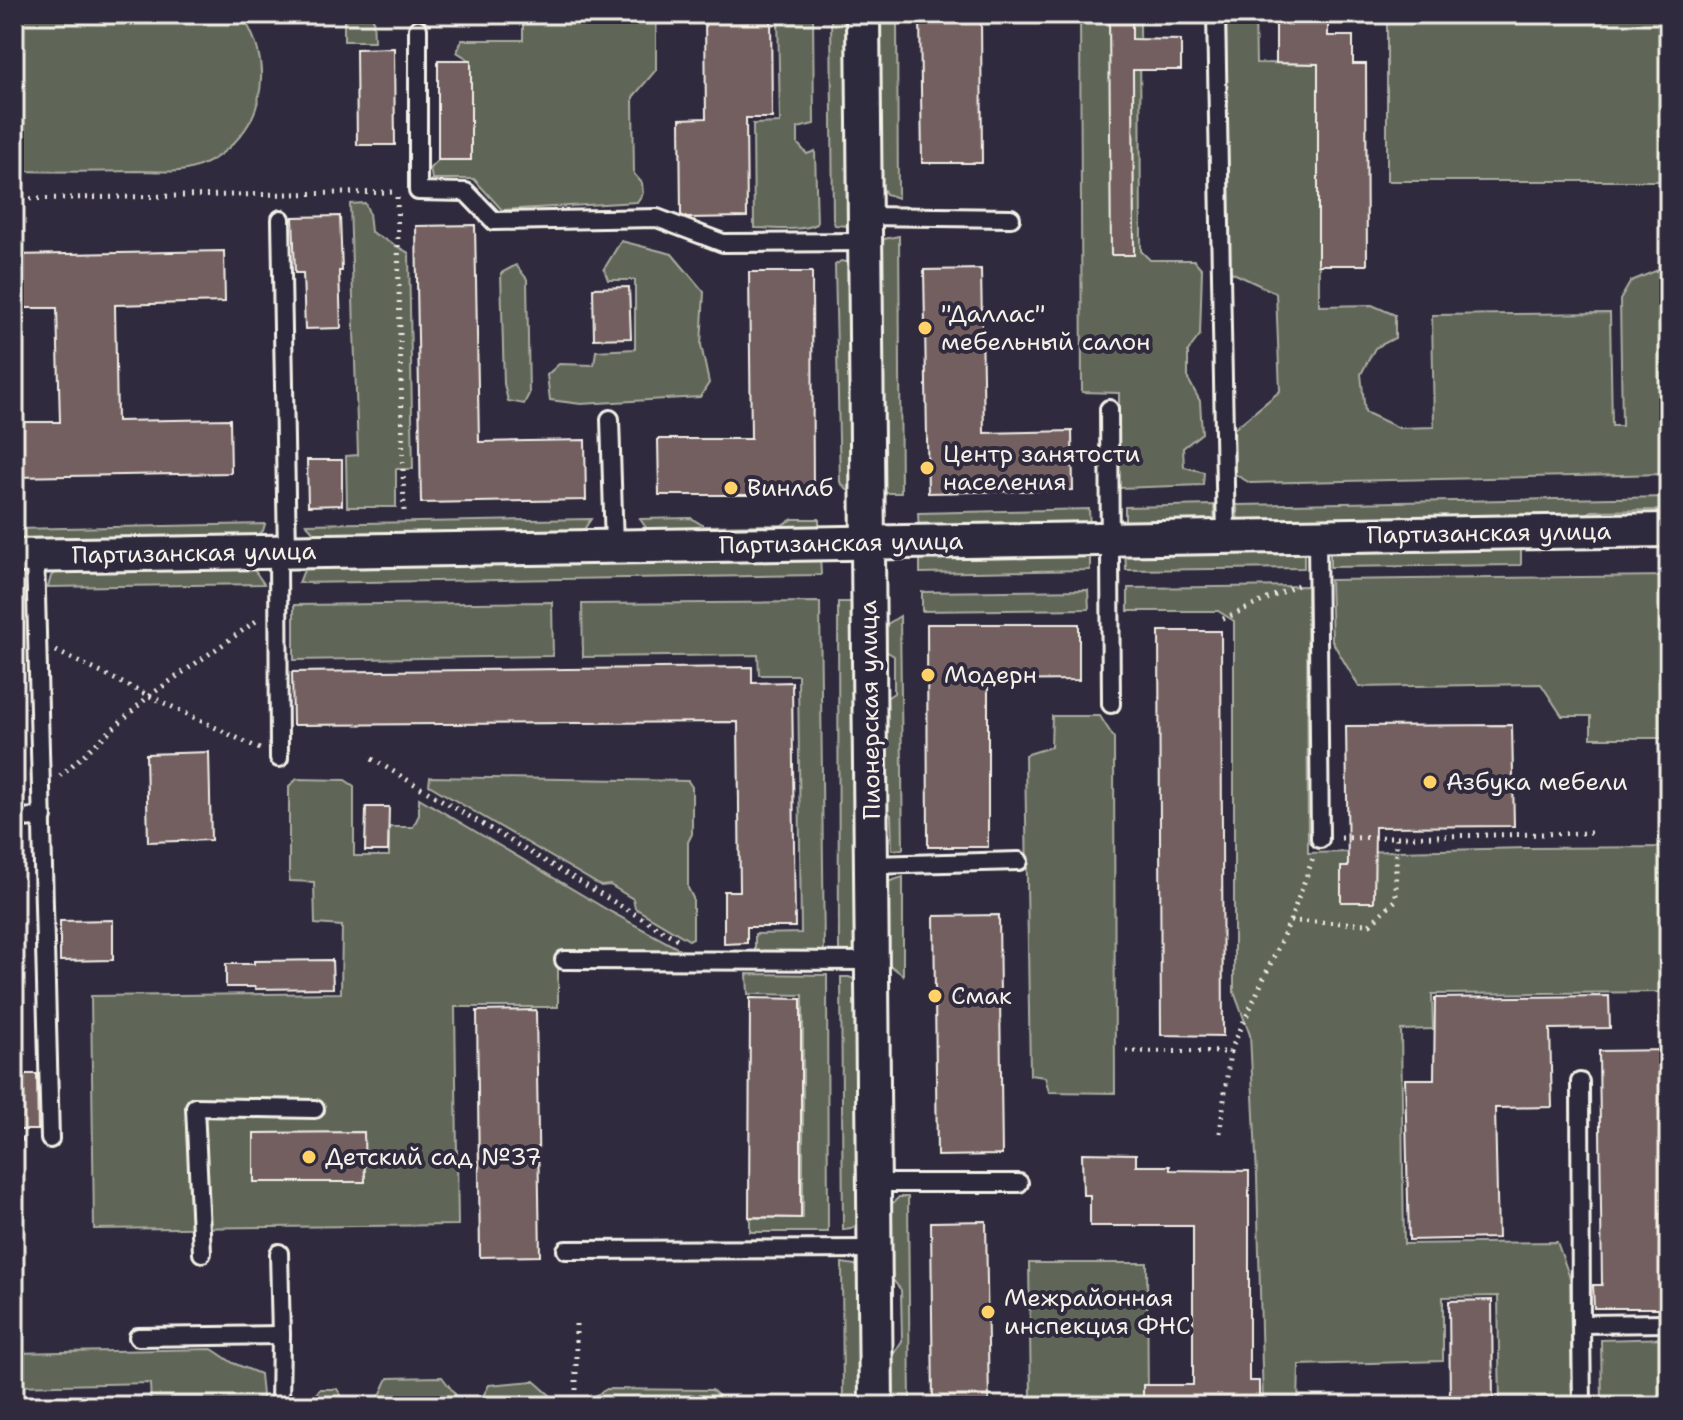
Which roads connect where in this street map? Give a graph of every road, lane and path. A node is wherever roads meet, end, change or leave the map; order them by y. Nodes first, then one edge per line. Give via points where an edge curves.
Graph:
1 (863, 14) edge
2 (1216, 14) edge
3 (418, 29) dead end
4 (418, 191) junction
5 (397, 192) junction
6 (14, 199) edge
7 (1011, 218) dead end
8 (281, 219) dead end
9 (865, 229) junction
10 (1109, 409) dead end
11 (610, 419) dead end
12 (404, 513) dead end
13 (1669, 530) edge
14 (1317, 536) junction
15 (1226, 537) junction
16 (1109, 539) junction
17 (868, 543) junction
18 (614, 546) junction
19 (283, 552) junction
20 (25, 555) edge
21 (1317, 576) junction
22 (278, 605) junction
23 (1223, 619) dead end
24 (38, 642) junction
25 (149, 696) junction
26 (1111, 704) dead end
27 (279, 758) joint
28 (372, 759) dead end
29 (42, 793) junction
30 (43, 817) junction
31 (14, 818) edge
32 (1593, 833) dead end
33 (1396, 838) junction
34 (1320, 839) junction
35 (1019, 861) dead end
36 (871, 865) junction
37 (1290, 921) junction
38 (685, 944) dead end
39 (564, 960) dead end
40 (872, 961) junction
41 (1126, 1051) dead end
42 (1230, 1052) junction
43 (1580, 1082) dead end
44 (315, 1109) dead end
45 (1220, 1133) dead end
46 (50, 1139) dead end
47 (874, 1183) junction
48 (1019, 1183) dead end
49 (875, 1249) junction
50 (566, 1250) dead end
51 (202, 1253) dead end
52 (279, 1253) dead end
53 (576, 1319) dead end
54 (1669, 1323) edge
55 (1581, 1324) junction
56 (281, 1335) junction
57 (138, 1337) dead end
58 (280, 1406) edge
59 (576, 1406) edge
60 (876, 1406) edge
61 (1582, 1406) edge

1 - 9 street, Пионерская улица
2 - 15 lane
3 - 4 lane
4 - 5 path
4 - 9 lane via 466,192 494,221 657,218 723,243
5 - 6 path
5 - 12 path
7 - 9 lane
8 - 19 lane
9 - 17 street, Пионерская улица
10 - 16 lane
11 - 18 lane
13 - 14 street, Партизанская улица
14 - 15 street, Партизанская улица
14 - 21 lane
15 - 16 street, Партизанская улица
16 - 17 street, Партизанская улица
16 - 26 lane
17 - 18 street, Партизанская улица
17 - 36 street, Пионерская улица
18 - 19 street, Партизанская улица
19 - 20 street, Партизанская улица
19 - 22 lane
20 - 24 lane
21 - 23 path
21 - 34 lane
22 - 25 path
22 - 27 lane
24 - 25 path
24 - 29 lane
25 - 27 path
25 - 29 path
28 - 38 path
29 - 30 lane
30 - 31 lane
30 - 46 lane
32 - 33 path
33 - 34 path
33 - 37 path via 1396,900 1370,924
34 - 37 path
35 - 36 lane
36 - 40 street, Пионерская улица
37 - 42 path
39 - 40 lane
40 - 47 street, Пионерская улица
41 - 42 path
42 - 45 path
43 - 55 lane
44 - 51 lane via 195,1107
47 - 48 lane
47 - 49 street, Пионерская улица
49 - 50 lane
49 - 60 street, Пионерская улица
52 - 56 lane
53 - 59 path
54 - 55 lane
55 - 61 lane
56 - 57 lane
56 - 58 lane

